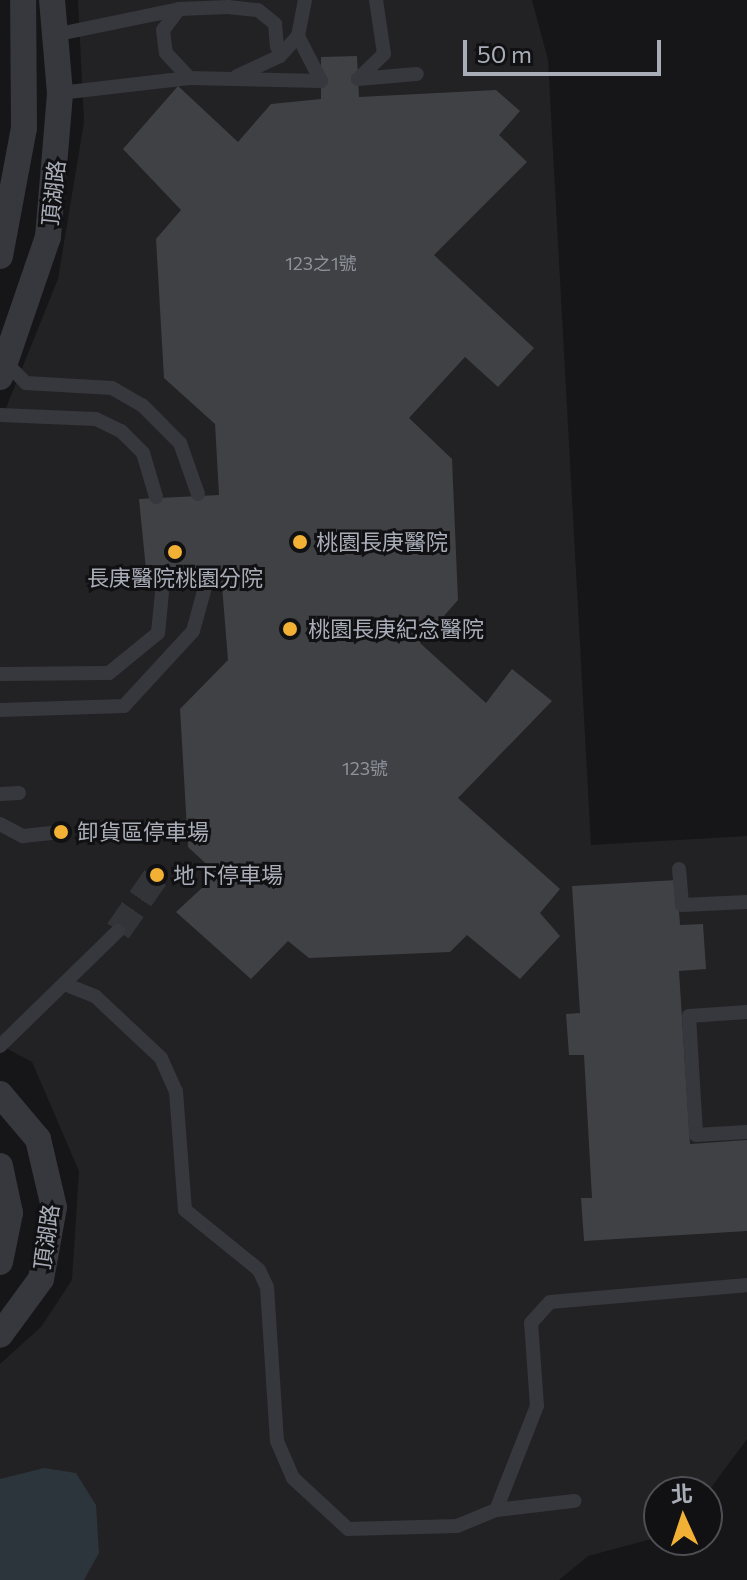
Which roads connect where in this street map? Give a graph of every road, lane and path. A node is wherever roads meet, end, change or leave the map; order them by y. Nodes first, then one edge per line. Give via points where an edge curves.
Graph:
1 (23, 0) edge
2 (52, 0) edge
3 (305, 0) edge
4 (376, 0) edge
5 (179, 9) junction
6 (54, 35) junction
7 (298, 36) junction
8 (277, 47) dead end
9 (417, 74) dead end
10 (237, 76) junction
11 (189, 78) junction
12 (60, 93) junction
13 (0, 256) edge
14 (3, 371) edge
15 (0, 415) edge
16 (198, 494) dead end
17 (156, 497) dead end
18 (204, 591) dead end
19 (162, 592) dead end
20 (0, 674) edge
21 (0, 710) edge
22 (19, 793) dead end
23 (0, 794) edge
24 (0, 824) edge
25 (61, 832) dead end
26 (679, 869) dead end
27 (747, 902) edge
28 (118, 931) tunnel mouth
29 (67, 985) junction
30 (747, 1012) edge
31 (0, 1046) edge
32 (0, 1094) edge
33 (747, 1132) edge
34 (0, 1166) edge
35 (0, 1262) edge
36 (747, 1285) edge
37 (0, 1335) edge
38 (574, 1501) dead end
39 (496, 1510) junction

1 - 13 street, 頂湖路 via 24,128
2 - 6 street, 頂湖路
3 - 7 lane
4 - 9 lane via 384,54 358,79
5 - 6 lane
5 - 8 lane via 258,10 275,24
5 - 11 lane via 163,30 166,53
6 - 12 street, 頂湖路
7 - 10 lane via 280,56
7 - 10 lane via 321,81 276,85
10 - 11 lane
11 - 12 lane
12 - 14 street, 頂湖路 via 48,237
14 - 16 lane via 26,383 61,389 112,388 142,405 180,443
15 - 17 lane via 96,419 121,431 143,453
18 - 21 lane via 193,631 124,706
19 - 20 lane via 158,633 109,673
22 - 23 lane
24 - 25 lane via 23,836
26 - 27 lane via 682,905
28 - 29 lane
29 - 31 lane
29 - 39 lane via 96,997 161,1058 176,1091 185,1210 259,1270 267,1287 277,1441 293,1478 348,1529 457,1526
30 - 33 lane via 689,1016 696,1135
32 - 37 street, 頂湖路 via 38,1139 54,1207 41,1279
34 - 35 street, 頂湖路 via 10,1213
36 - 39 lane via 550,1302 533,1315 537,1406
38 - 39 lane

